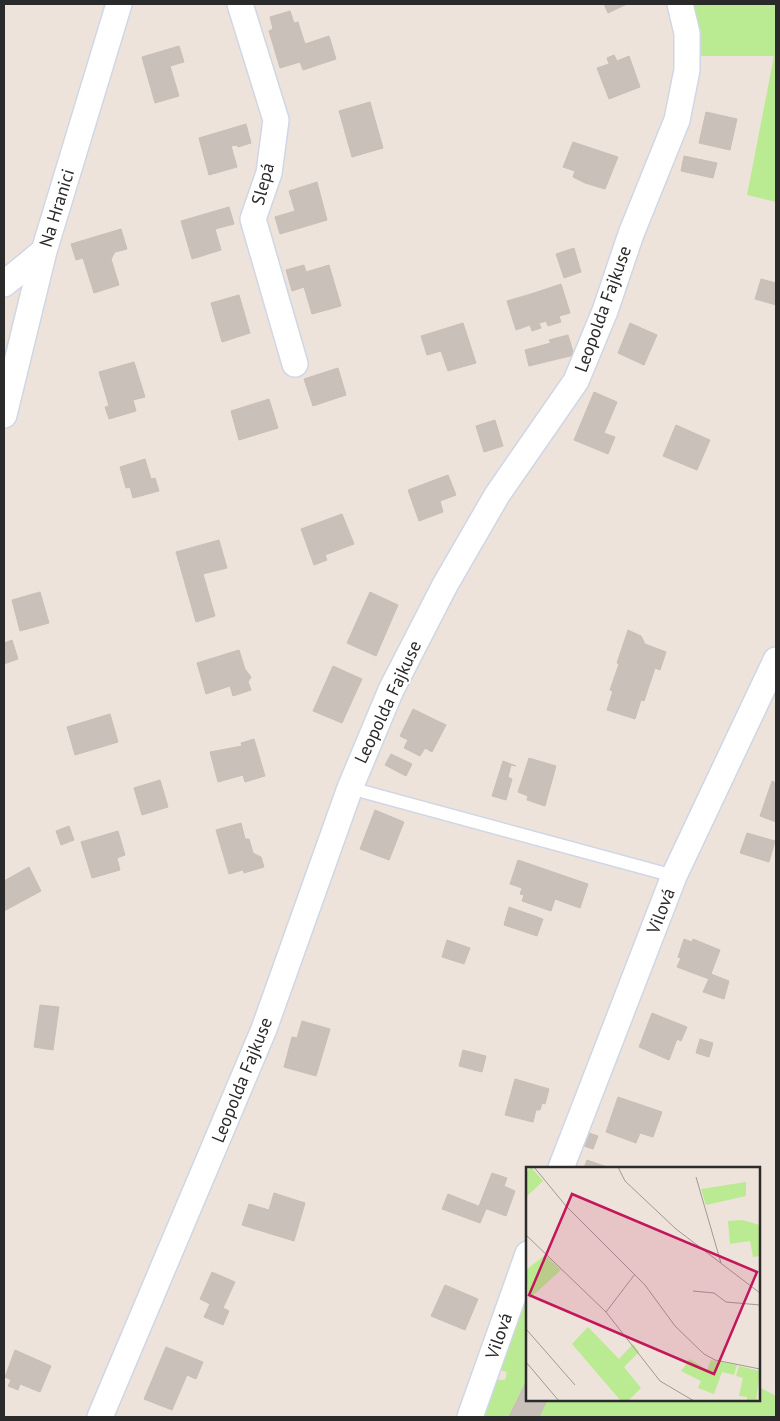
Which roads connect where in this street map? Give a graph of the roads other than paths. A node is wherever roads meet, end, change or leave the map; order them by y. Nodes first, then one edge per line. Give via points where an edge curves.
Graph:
1 (119, 4) edge
2 (240, 4) edge
3 (680, 4) edge
4 (44, 251) junction
5 (4, 284) edge
6 (295, 364) dead end
7 (4, 415) edge
8 (776, 660) edge
9 (350, 788) junction
10 (674, 876) junction
11 (561, 1167) edge
12 (526, 1260) edge
13 (100, 1417) edge
14 (470, 1417) edge

1 - 4 street, Na Hranici
2 - 6 street, Slepá via 276,120 268,173 253,220
3 - 9 street, Leopolda Fajkuse via 687,33 687,70 677,120 576,381 497,495 445,585 391,690
4 - 5 street
4 - 7 street, Na Hranici
8 - 10 street, Vilová
9 - 10 lane
9 - 13 street, Leopolda Fajkuse via 264,1028
10 - 11 street, Vilová
12 - 14 street, Vilová

